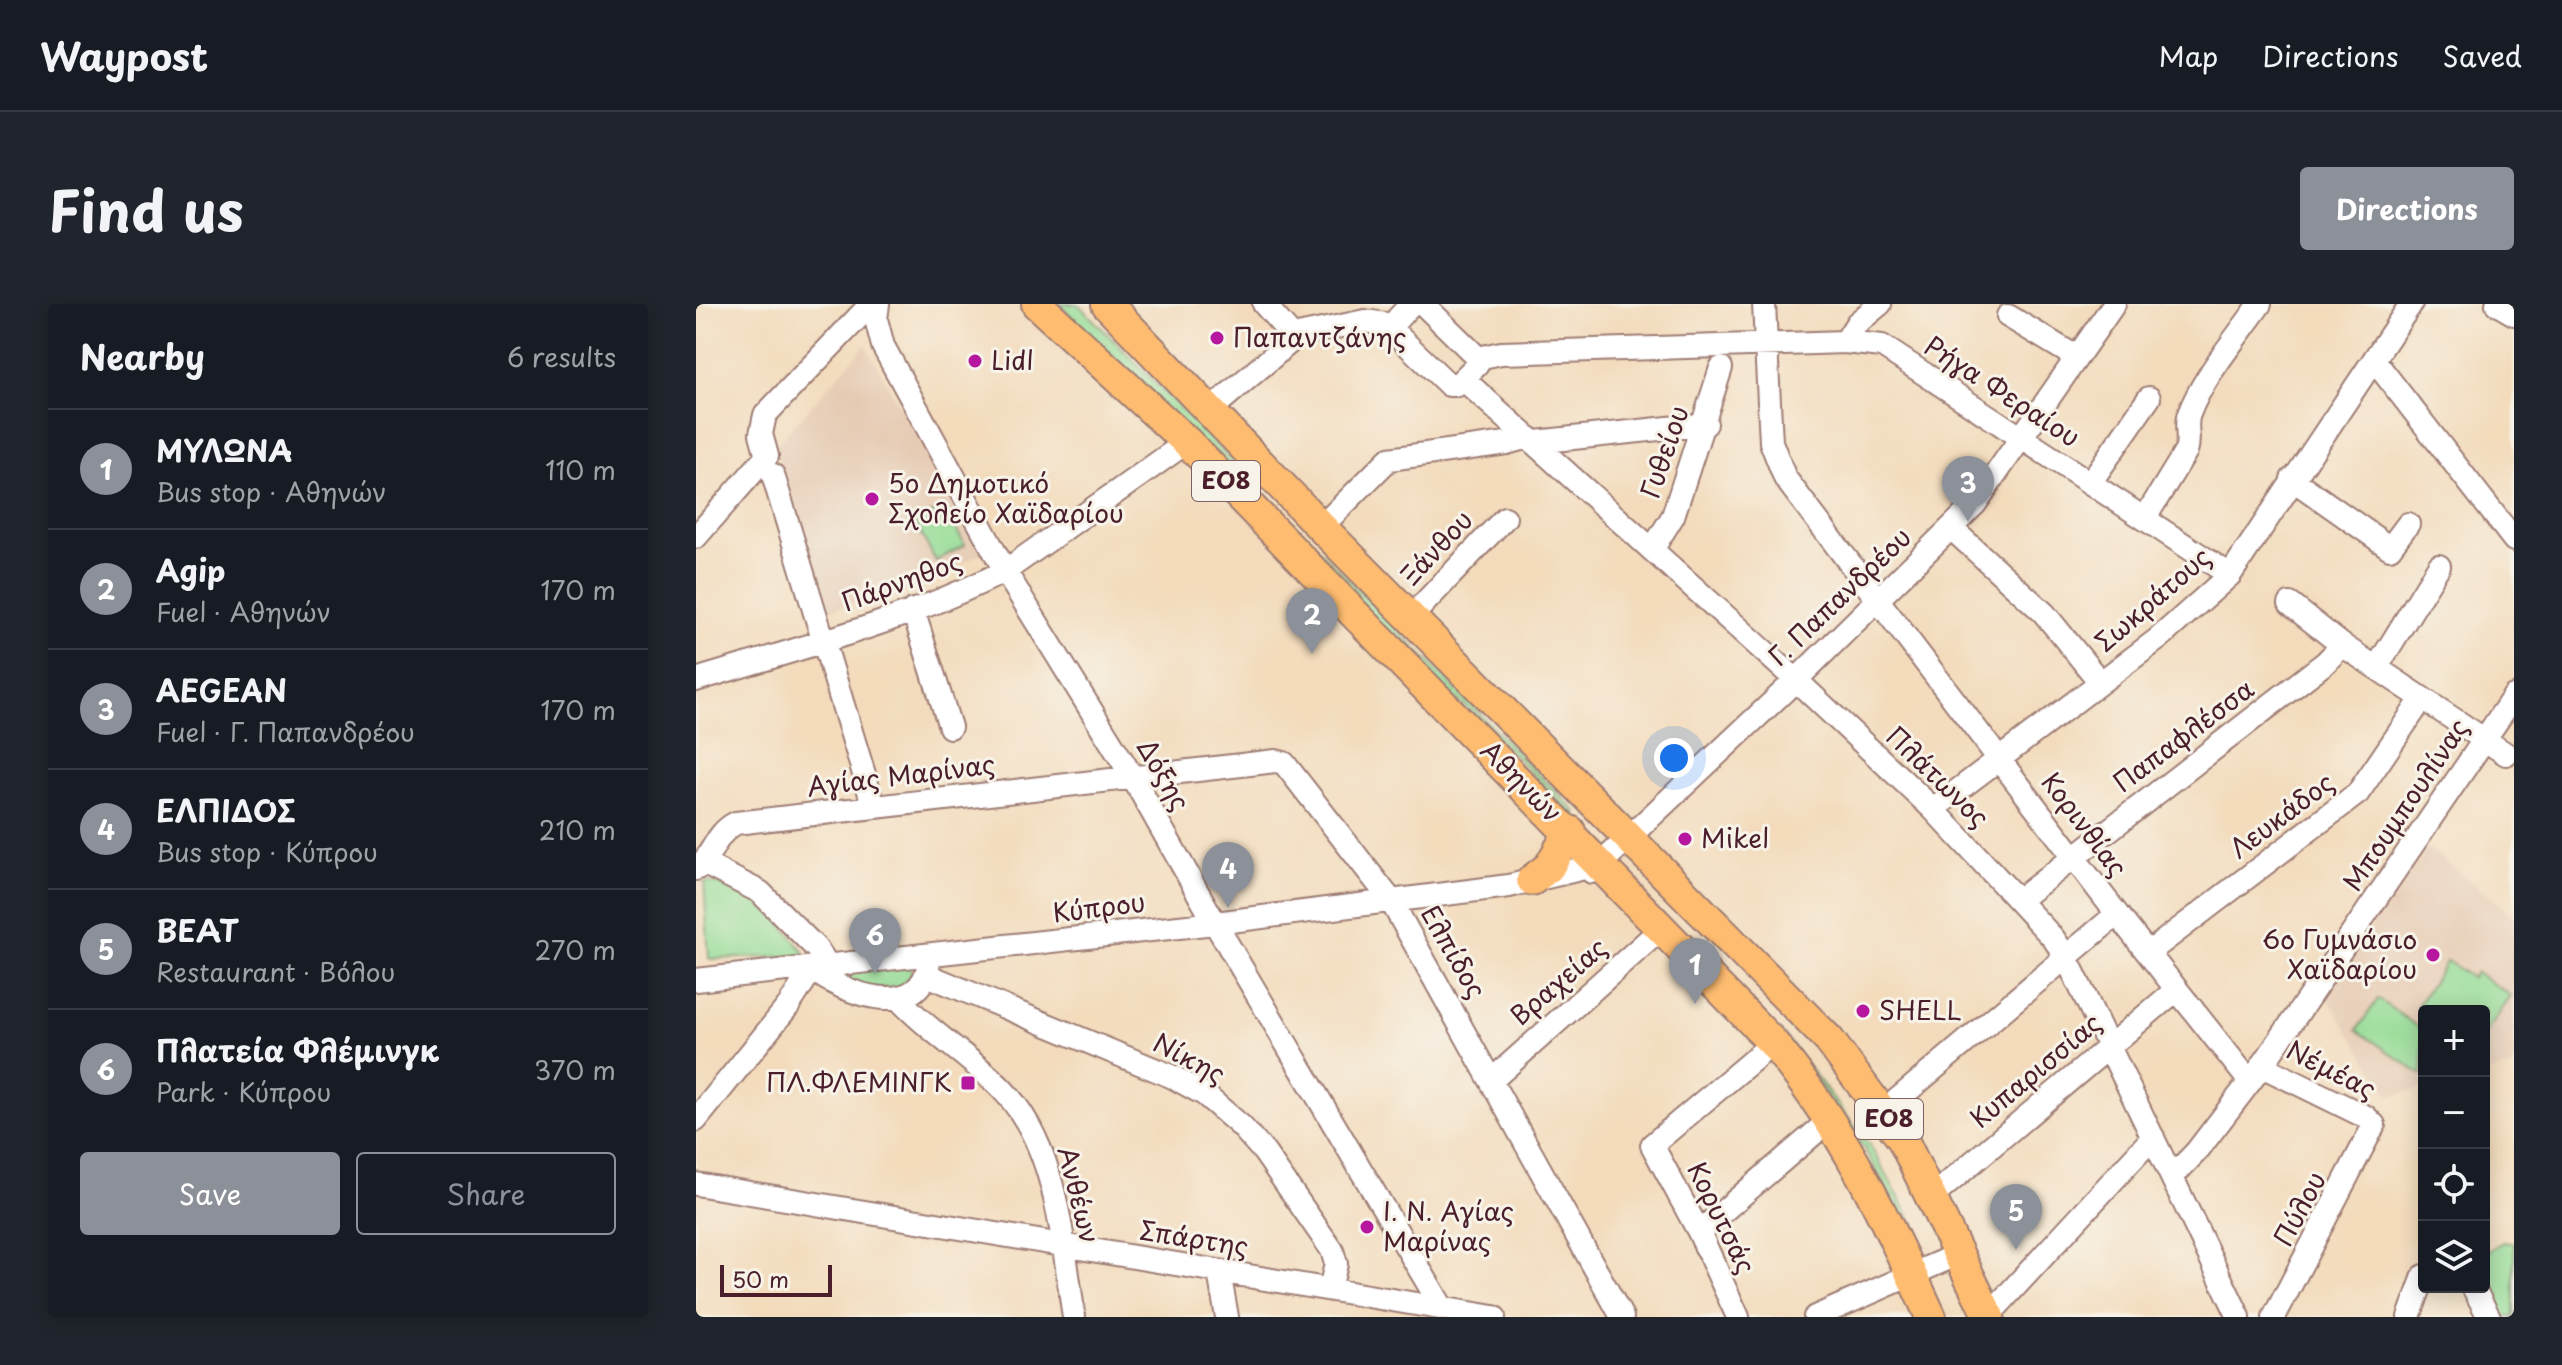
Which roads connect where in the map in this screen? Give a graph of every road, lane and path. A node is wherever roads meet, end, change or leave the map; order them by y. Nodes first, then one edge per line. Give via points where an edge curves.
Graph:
1 (871, 304) edge
2 (878, 304) edge
3 (1107, 304) edge
4 (1264, 304) edge
5 (1411, 304) edge
6 (1423, 304) edge
7 (1764, 304) edge
8 (1880, 304) edge
9 (2114, 304) edge
10 (2260, 304) edge
11 (2411, 304) edge
12 (2497, 304) edge
13 (1035, 306) edge
14 (2514, 314) edge
15 (2008, 316) dead end
16 (1392, 325) junction
17 (1293, 337) junction
18 (1845, 342) junction
19 (1767, 345) junction
20 (2076, 357) junction
21 (1478, 358) junction
22 (2374, 360) junction
23 (1721, 368) dead end
24 (1463, 379) junction
25 (2149, 398) dead end
26 (1208, 412) junction
27 (1706, 424) junction
28 (2023, 439) junction
29 (1532, 440) junction
30 (1187, 442) junction
31 (773, 475) dead end
32 (2292, 479) junction
33 (2090, 483) junction
34 (1505, 518) dead end
35 (2145, 518) junction
36 (2408, 524) dead end
37 (1321, 527) junction
38 (1951, 528) junction
39 (696, 537) edge
40 (2514, 540) edge
41 (1652, 550) junction
42 (2439, 566) dead end
43 (1005, 571) junction
44 (2230, 575) junction
45 (1876, 601) junction
46 (2290, 604) dead end
47 (913, 610) junction
48 (1411, 617) junction
49 (823, 640) junction
50 (2342, 645) junction
51 (2377, 667) junction
52 (696, 680) edge
53 (1796, 680) junction
54 (2100, 682) junction
55 (2514, 696) edge
56 (2422, 699) junction
57 (950, 727) dead end
58 (2484, 740) junction
59 (2506, 754) dead end
60 (1998, 759) junction
61 (1133, 778) junction
62 (874, 807) junction
63 (1933, 809) junction
64 (1570, 831) junction
65 (1628, 838) junction
66 (2073, 856) junction
67 (1601, 864) junction
68 (700, 866) edge
69 (1520, 883) junction
70 (1390, 899) junction
71 (2020, 899) junction
72 (2117, 914) junction
73 (1215, 923) junction
74 (1662, 928) junction
75 (2148, 953) junction
76 (2066, 957) junction
77 (927, 965) junction
78 (820, 968) junction
79 (696, 980) edge
80 (2176, 990) junction
81 (899, 999) junction
82 (1773, 1043) junction
83 (2109, 1046) junction
84 (2256, 1074) junction
85 (1493, 1079) junction
86 (1884, 1111) junction
87 (1831, 1119) junction
88 (696, 1120) edge
89 (2374, 1125) joint
90 (2153, 1137) junction
91 (2172, 1177) junction
92 (696, 1184) edge
93 (1933, 1196) junction
94 (1699, 1232) junction
95 (1063, 1245) junction
96 (1961, 1253) junction
97 (1219, 1272) junction
98 (1912, 1276) junction
99 (1330, 1289) junction
100 (2418, 1292) edge
101 (2476, 1293) edge
102 (1380, 1307) edge
103 (1443, 1309) junction
104 (1989, 1316) edge
105 (1074, 1317) edge
106 (1227, 1317) edge
107 (1494, 1317) edge
108 (1622, 1317) edge
109 (1738, 1317) edge
110 (1815, 1317) edge
111 (1931, 1317) edge
112 (2239, 1317) edge
113 (2274, 1317) edge
114 (2409, 1317) edge
115 (2489, 1317) edge

1 - 39 street via 765,415 761,434 767,456
2 - 43 street, Δόξης via 883,346
3 - 26 highway, Αθηνών / ΕΟ8
4 - 17 street
5 - 16 street
6 - 21 street
7 - 19 street, Κορινθίας
8 - 18 street via 1857,323
9 - 20 street, Γ. Παπανδρέου
10 - 35 street via 2189,412 2186,451
11 - 22 street, Σωκράτους
12 - 14 street
13 - 30 highway, Αθηνών / ΕΟ8
15 - 20 street
16 - 17 street via 1365,321
16 - 24 street via 1449,385
17 - 26 street
18 - 19 street, Ρήγα Φεραίου
18 - 28 street, Ρήγα Φεραίου via 1882,346
19 - 21 street, Ρήγα Φεραίου
19 - 45 street, Κορινθίας via 1771,442 1777,463
20 - 28 street, Γ. Παπανδρέου
21 - 24 street
22 - 32 street, Σωκράτους
22 - 40 street
23 - 27 street, Γυθείου
24 - 29 street, Πλάτωνος
25 - 33 street
26 - 37 highway, Αθηνών / ΕΟ8
27 - 29 street
27 - 41 street, Γυθείου via 1673,516
28 - 33 street, Ρήγα Φεραίου
28 - 38 street, Γ. Παπανδρέου
29 - 37 street via 1389,459
29 - 41 street, Πλάτωνος
30 - 43 street, Πάρνηθος
30 - 64 highway, Αθηνών / ΕΟ8
31 - 49 street
32 - 36 street via 2390,548
32 - 44 street, Σωκράτους
33 - 35 street, Ρήγα Φεραίου
34 - 48 street, Ξάνθου
35 - 44 street, Ρήγα Φεραίου
37 - 48 highway, Αθηνών / ΕΟ8
38 - 45 street, Γ. Παπανδρέου
38 - 54 street via 2044,613
41 - 53 street, Πλάτωνος
42 - 51 street
43 - 47 street, Πάρνηθος
43 - 61 street, Δόξης
44 - 54 street, Σωκράτους
45 - 53 street, Γ. Παπανδρέου
45 - 60 street, Κορινθίας
46 - 50 street
47 - 49 street, Πάρνηθος
47 - 57 street
48 - 65 highway, Αθηνών / ΕΟ8
49 - 52 street, Πάρνηθος
49 - 62 street
50 - 51 street
50 - 66 street, Παπαφλέσσα
51 - 56 street
53 - 63 street, Πλάτωνος
53 - 65 street, Γ. Παπανδρέου
54 - 60 street, Σωκράτους
55 - 58 street, Μπουμπουλίνας
56 - 58 street
56 - 75 street, Λευκάδος via 2358,793
58 - 59 street
58 - 84 street, Μπουμπουλίνας
60 - 63 street, Σωκράτους
60 - 66 street, Κορινθίας
61 - 62 street, Αγίας Μαρίνας
61 - 70 street, Ελπίδος via 1284,763
61 - 73 street, Δόξης
62 - 68 street, Αγίας Μαρίνας via 736,823 719,837
63 - 71 street, Πλάτωνος
64 - 67 highway, Αθηνών / ΕΟ8
64 - 69 highway via 1549,867
65 - 67 street, Γ. Παπανδρέου
65 - 86 highway, Αθηνών / ΕΟ8 via 1794,1002
66 - 71 street, Παπαφλέσσα
66 - 72 street, Κορινθίας
67 - 69 street, Κύπρου
67 - 74 highway, Αθηνών / ΕΟ8
68 - 78 street via 760,892 817,949
69 - 70 street, Κύπρου
70 - 73 street, Κύπρου
70 - 85 street, Ελπίδος
71 - 76 street, Πλάτωνος
72 - 75 street, Κορινθίας
72 - 76 street
73 - 77 street, Κύπρου
73 - 103 street, Δόξης
74 - 82 highway, Αθηνών / ΕΟ8
74 - 85 street, Βραχείας
75 - 80 street, Κορινθίας
76 - 83 street, Πλάτωνος
76 - 86 street
77 - 78 street, Κύπρου
77 - 81 street via 913,991
77 - 99 street, Νίκης via 1204,1094 1241,1126 1325,1236 1336,1264
78 - 79 street, Κύπρου
78 - 81 street via 828,981 862,996
78 - 88 street
80 - 83 street, Κυπαρισσίας
80 - 84 street, Κορινθίας
81 - 95 street, Ανθέων via 1003,1090 1020,1112 1048,1173
82 - 87 highway, Αθηνών / ΕΟ8
82 - 94 street, Κορυτσάς via 1652,1145
83 - 90 street, Πλάτωνος
83 - 93 street, Κυπαρισσίας
84 - 89 street, Νέμέας via 2366,1117
84 - 91 street, Μπουμπουλίνας
85 - 108 street, Ελπίδος
86 - 93 highway, Αθηνών / ΕΟ8
87 - 94 street
87 - 98 highway, Αθηνών / ΕΟ8
89 - 113 street, Πύλου
90 - 91 street, Πλάτωνος
90 - 104 street
91 - 112 street, Πλάτωνος
92 - 95 street, Σπάρτης
93 - 96 highway, Αθηνών / ΕΟ8
94 - 109 street, Κορυτσάς
95 - 97 street, Σπάρτης
95 - 105 street, Ανθέων
96 - 98 street
96 - 104 highway, Αθηνών / ΕΟ8
97 - 99 street, Σπάρτης
97 - 106 street
98 - 110 street
98 - 111 highway, Αθηνών / ΕΟ8
99 - 102 street, Σπάρτης
100 - 114 street
101 - 115 street
102 - 103 street, Σπάρτης
103 - 107 street, Σπάρτης

